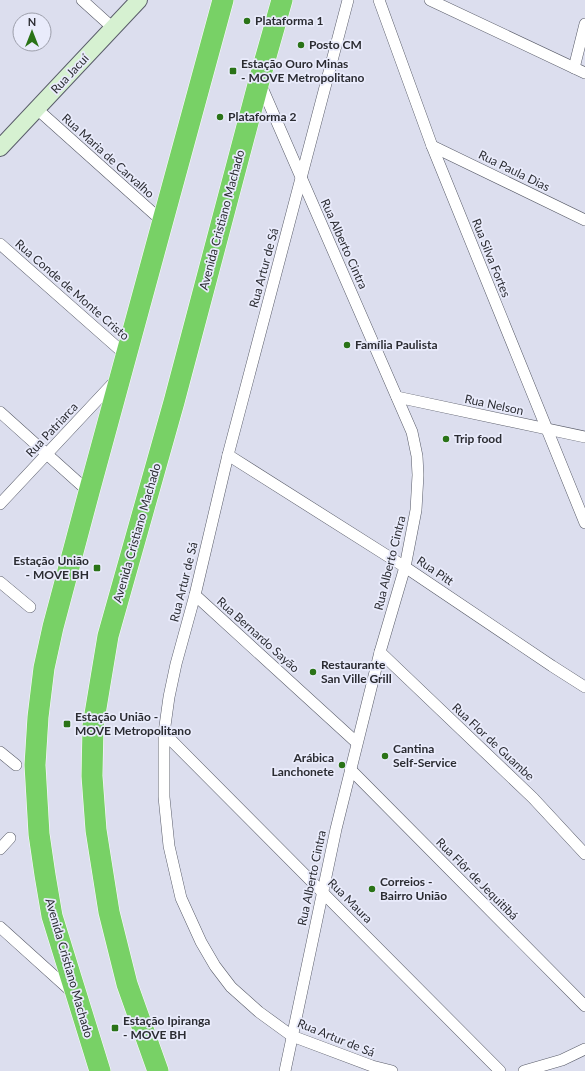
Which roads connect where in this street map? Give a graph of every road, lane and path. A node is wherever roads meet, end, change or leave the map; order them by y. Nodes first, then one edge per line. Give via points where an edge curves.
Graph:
1 (82, 0) edge
2 (139, 0) edge
3 (223, 0) edge
4 (282, 0) edge
5 (348, 0) edge
6 (379, 0) edge
7 (430, 0) edge
8 (585, 24) edge
9 (113, 28) junction
10 (574, 68) junction
11 (585, 73) edge
12 (259, 81) junction
13 (37, 109) junction
14 (432, 146) junction
15 (0, 148) edge
16 (301, 178) junction
17 (585, 220) edge
18 (162, 221) junction
19 (0, 244) edge
20 (124, 365) junction
21 (397, 397) junction
22 (0, 412) edge
23 (547, 430) junction
24 (585, 437) edge
25 (47, 454) junction
26 (228, 455) junction
27 (89, 492) junction
28 (0, 504) edge
29 (585, 523) edge
30 (405, 567) junction
31 (0, 582) edge
32 (195, 595) junction
33 (30, 607) dead end
34 (380, 652) junction
35 (585, 687) edge
36 (164, 733) junction
37 (356, 742) junction
38 (0, 752) edge
39 (16, 765) dead end
40 (350, 769) junction
41 (10, 838) dead end
42 (0, 849) edge
43 (585, 854) edge
44 (323, 893) junction
45 (0, 927) edge
46 (76, 996) junction
47 (585, 1006) edge
48 (292, 1036) junction
49 (585, 1049) edge
50 (100, 1071) edge
51 (158, 1071) edge
52 (285, 1071) edge
53 (392, 1071) edge
54 (500, 1071) edge
55 (524, 1071) edge

1 - 9 street
2 - 9 main road, Rua Jacuí
3 - 18 highway, Avenida Cristiano Machado
4 - 12 highway, Avenida Cristiano Machado
5 - 16 street, Rua Artur de Sá
6 - 14 street, Rua Silva Fortes
7 - 10 street
8 - 10 street
9 - 13 main road, Rua Jacuí
10 - 11 street
12 - 16 street, Rua Alberto Cintra
12 - 51 highway, Avenida Cristiano Machado via 176,395 108,636 93,726 92,776 96,830 109,912 127,984
13 - 15 main road, Rua Jacuí
13 - 18 street, Rua Maria de Carvalho
14 - 17 street, Rua Paula Dias
14 - 23 street, Rua Silva Fortes
16 - 21 street, Rua Alberto Cintra
16 - 26 street, Rua Artur de Sá
18 - 20 highway, Avenida Cristiano Machado
19 - 20 street, Rua Conde de Monte Cristo
20 - 25 street, Rua Patriarca
20 - 27 highway, Avenida Cristiano Machado
21 - 23 street, Rua Nelson
21 - 30 street, Rua Alberto Cintra via 412,432 418,475 416,510
22 - 25 street
23 - 24 street, Rua Nelson
23 - 29 street, Rua Silva Fortes
25 - 27 street
25 - 28 street, Rua Patriarca
26 - 30 street, Rua Pitt
26 - 32 street, Rua Artur de Sá
27 - 46 highway, Avenida Cristiano Machado via 44,668 35,765 39,834 52,916
30 - 34 street, Rua Alberto Cintra
30 - 35 street, Rua Pitt
31 - 33 street
32 - 36 street, Rua Artur de Sá via 176,664
32 - 37 street, Rua Bernardo Sayão
34 - 37 street, Rua Alberto Cintra
34 - 43 street, Rua Flor de Guambe via 533,798
36 - 44 street, Rua Maura
36 - 48 street, Rua Artur de Sá via 164,797 169,846 182,898 215,966 231,987
37 - 40 street, Rua Alberto Cintra
38 - 39 street
40 - 44 street, Rua Alberto Cintra
40 - 47 street, Rua Flôr de Jequitibá
41 - 42 street
44 - 48 street, Rua Alberto Cintra
44 - 54 street, Rua Maura
45 - 46 street
46 - 50 highway, Avenida Cristiano Machado
48 - 52 street, Rua Alberto Cintra
48 - 53 street, Rua Artur de Sá
49 - 55 street via 562,1060

